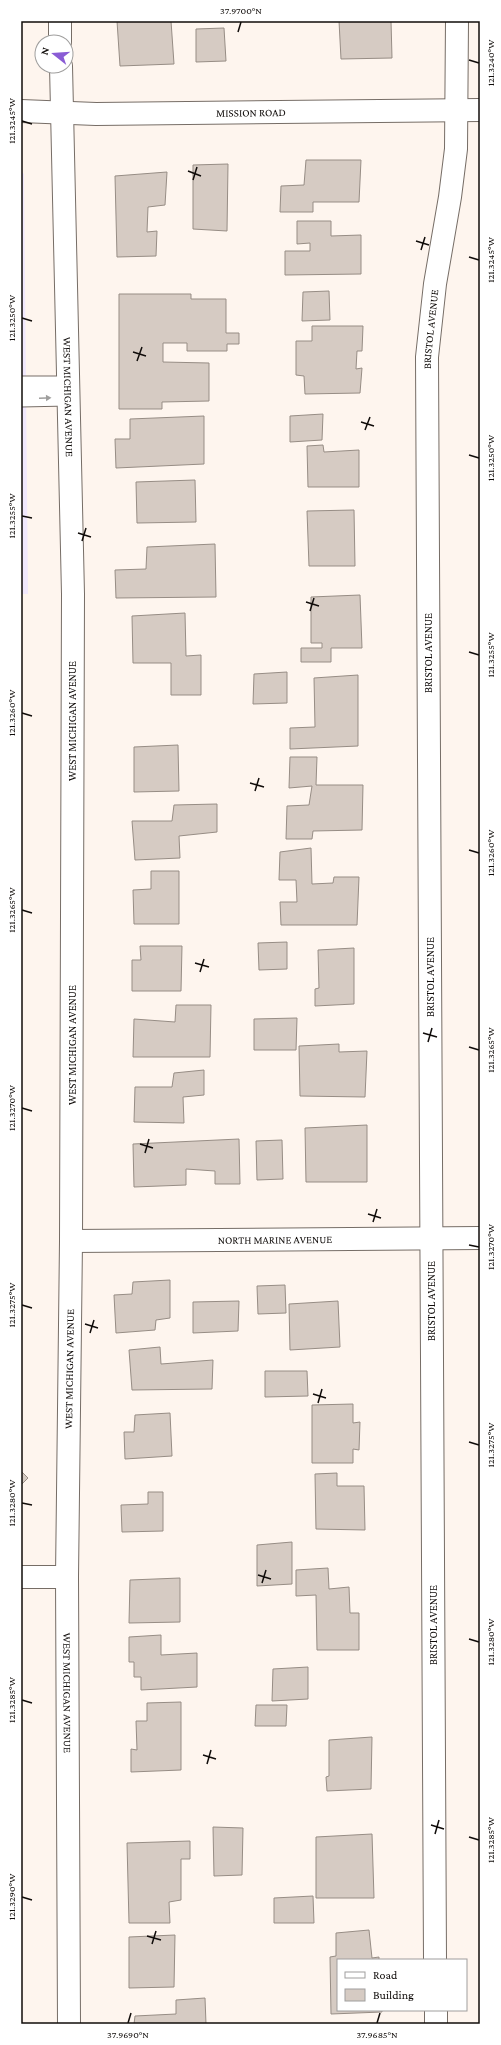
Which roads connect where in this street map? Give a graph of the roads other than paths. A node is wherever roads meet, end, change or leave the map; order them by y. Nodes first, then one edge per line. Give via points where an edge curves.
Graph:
1 (60, 21) edge
2 (457, 21) edge
3 (60, 34) edge
4 (61, 74) edge
5 (456, 110) junction
6 (480, 110) edge
7 (21, 111) edge
8 (62, 113) junction
9 (21, 384) edge
10 (68, 391) junction
11 (21, 399) edge
12 (431, 1238) junction
13 (480, 1238) edge
14 (71, 1241) junction
15 (21, 1577) edge
16 (67, 1577) junction
17 (435, 1959) edge
18 (436, 2011) edge
19 (69, 2024) edge
20 (436, 2024) edge

1 - 3 street
2 - 5 street, BRISTOL AVENUE
4 - 8 street, WEST MICHIGAN AVENUE
5 - 6 street, MISSION ROAD
5 - 8 street, MISSION ROAD
5 - 12 street, BRISTOL AVENUE via 456,149 435,284 427,357
7 - 8 street, MISSION ROAD
8 - 10 street, WEST MICHIGAN AVENUE
9 - 10 lane
11 -> 10 lane
10 - 14 street, WEST MICHIGAN AVENUE via 73,594
12 - 13 street, NORTH MARINE AVENUE
12 - 14 street, NORTH MARINE AVENUE
12 - 17 street, BRISTOL AVENUE
14 - 16 street, WEST MICHIGAN AVENUE
15 - 16 street
16 - 19 street, WEST MICHIGAN AVENUE
18 - 20 street

